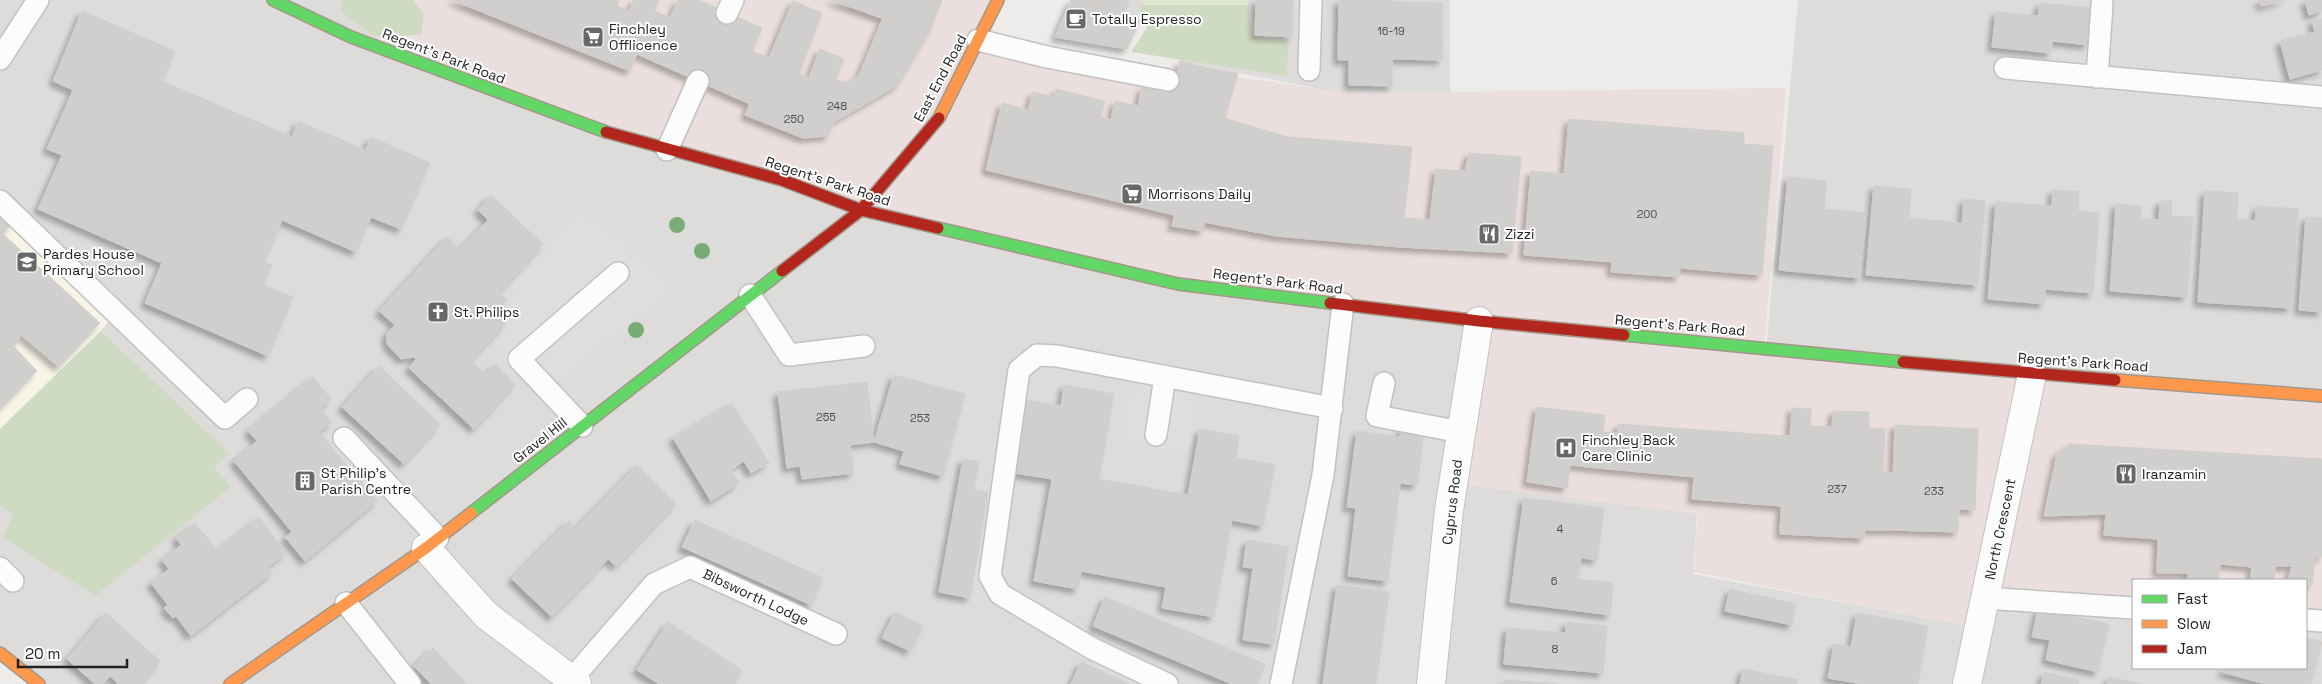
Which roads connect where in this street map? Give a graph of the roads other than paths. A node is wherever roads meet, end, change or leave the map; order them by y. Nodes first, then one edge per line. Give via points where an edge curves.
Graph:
1 (38, 0) edge
2 (273, 0) edge
3 (998, 0) edge
4 (1311, 0) edge
5 (2102, 4) dead end
6 (978, 40) junction
7 (0, 59) edge
8 (2005, 68) dead end
9 (1309, 70) dead end
10 (2097, 76) junction
11 (1168, 80) dead end
12 (698, 81) dead end
13 (2322, 98) edge
14 (667, 150) junction
15 (0, 201) edge
16 (861, 210) junction
17 (618, 273) dead end
18 (750, 295) junction
19 (1343, 304) junction
20 (1479, 321) junction
21 (864, 346) dead end
22 (2032, 374) junction
23 (1165, 377) junction
24 (1384, 383) dead end
25 (2322, 396) edge
26 (246, 399) dead end
27 (1332, 408) junction
28 (582, 426) junction
29 (1461, 432) junction
30 (1156, 436) dead end
31 (344, 438) dead end
32 (432, 543) junction
33 (1985, 598) junction
34 (346, 603) junction
35 (2132, 608) edge
36 (2307, 620) edge
37 (2322, 621) edge
38 (836, 634) dead end
39 (0, 653) edge
40 (270, 657) junction
41 (260, 677) dead end
42 (574, 682) edge
43 (39, 684) edge
44 (230, 684) edge
45 (410, 684) edge
46 (1167, 684) edge
47 (1281, 684) edge
48 (1431, 684) edge
49 (1967, 684) edge

1 - 7 lane
2 - 14 main road, Regent's Park Road via 360,41 579,124
3 - 6 main road, East End Road
4 - 9 lane
5 - 10 lane
6 - 11 lane
6 - 16 main road, East End Road via 936,124
8 - 10 lane
10 - 13 lane
12 - 14 lane
14 - 16 main road, Regent's Park Road via 782,180
15 - 26 lane via 225,418
16 - 18 main road, Gravel Hill
16 - 19 main road, Regent's Park Road via 1178,284
17 - 28 lane via 519,359
18 - 21 lane via 789,355
18 - 28 main road, Gravel Hill
19 - 20 main road, Regent's Park Road
19 - 27 lane
20 - 22 main road, Regent's Park Road
20 - 29 street, Cyprus Road
22 - 25 main road, Regent's Park Road
22 - 33 street, North Crescent
23 - 27 lane
23 - 30 lane
23 - 46 lane via 1037,355 1019,370 990,576 1000,594 1093,650
24 - 29 lane via 1377,416
27 - 47 lane via 1323,476
28 - 32 main road, Gravel Hill
29 - 48 street, Cyprus Road
31 - 32 lane
32 - 34 main road, Gravel Hill
32 - 42 street via 486,615
33 - 35 lane
33 - 49 street, North Crescent
34 - 40 main road, Gravel Hill
34 - 45 lane
36 - 37 lane
38 - 42 lane, Bibsworth Lodge via 690,567 654,584
39 - 43 main road
40 - 41 main road
40 - 44 main road, Gravel Hill

